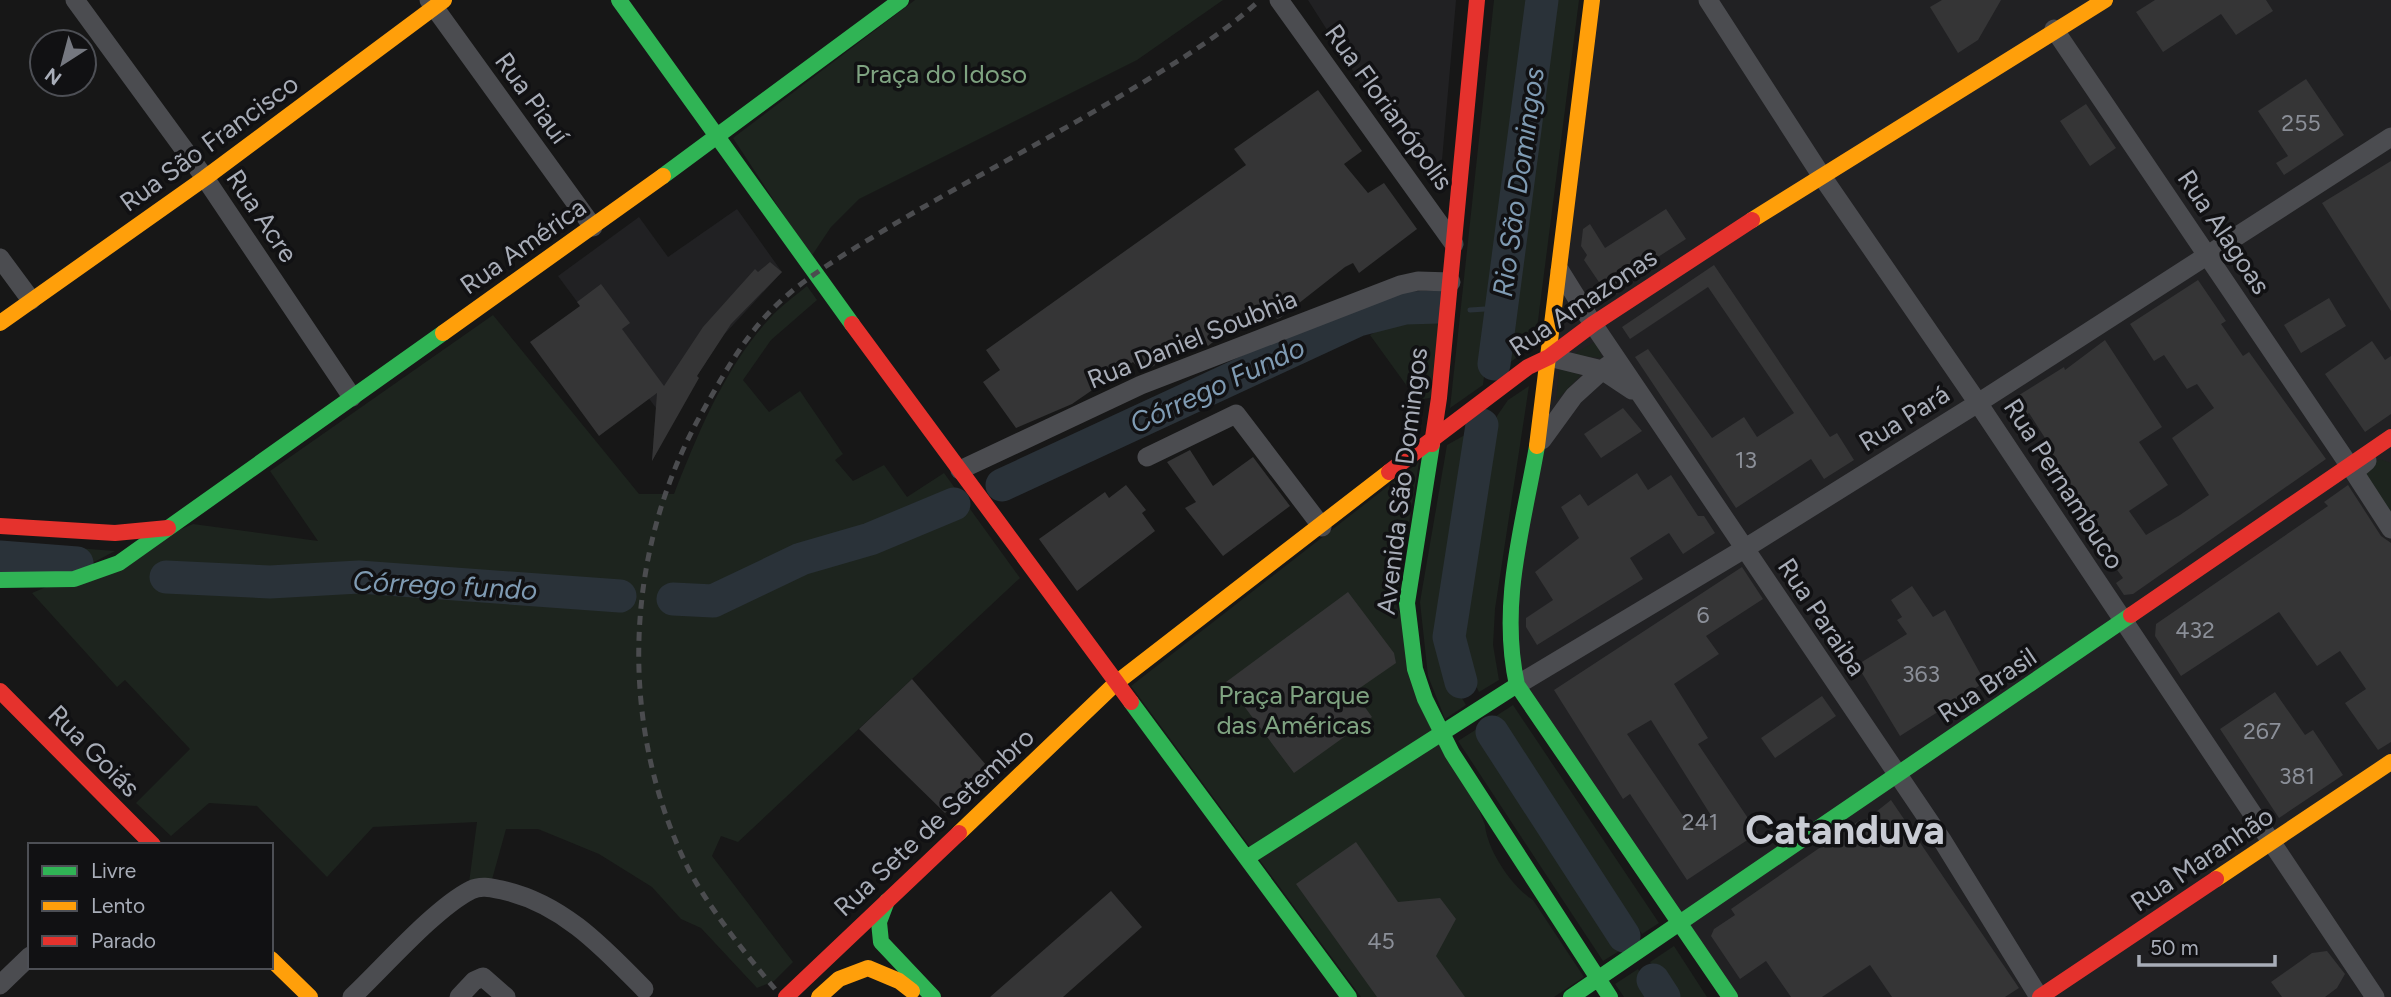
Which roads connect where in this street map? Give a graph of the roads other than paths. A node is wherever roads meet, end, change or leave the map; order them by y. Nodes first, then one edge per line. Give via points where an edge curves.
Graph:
1 (75, 0) edge
2 (619, 0) edge
3 (901, 0) edge
4 (1279, 0) edge
5 (1478, 0) edge
6 (1592, 0) edge
7 (1708, 0) edge
8 (2105, 0) edge
9 (436, 3) edge
10 (2054, 29) junction
11 (719, 136) junction
12 (2391, 137) edge
13 (1821, 175) junction
14 (205, 178) junction
15 (593, 227) junction
16 (1455, 246) junction
17 (2208, 253) junction
18 (0, 258) edge
19 (1559, 268) junction
20 (1450, 292) junction
21 (31, 300) junction
22 (0, 323) edge
23 (1593, 324) junction
24 (1549, 357) junction
25 (1610, 364) junction
26 (352, 397) junction
27 (1978, 403) junction
28 (1434, 436) junction
29 (2391, 437) edge
30 (2391, 445) edge
31 (1537, 446) junction
32 (1147, 457) dead end
33 (2352, 467) junction
34 (960, 470) junction
35 (0, 526) edge
36 (1322, 527) junction
37 (170, 528) junction
38 (2391, 529) edge
39 (1745, 549) junction
40 (0, 580) edge
41 (2124, 623) junction
42 (1116, 683) junction
43 (1512, 689) junction
44 (0, 691) edge
45 (1445, 733) junction
46 (2391, 762) edge
47 (1898, 775) junction
48 (149, 843) edge
49 (2270, 843) junction
50 (1248, 857) junction
51 (888, 899) junction
52 (1675, 929) junction
53 (28, 958) edge
54 (273, 961) edge
55 (1604, 976) junction
56 (0, 985) edge
57 (644, 989) dead end
58 (310, 997) edge
59 (352, 997) edge
60 (459, 997) edge
61 (506, 997) edge
62 (786, 997) edge
63 (819, 997) edge
64 (919, 997) edge
65 (933, 997) edge
66 (1349, 997) edge
67 (1571, 997) edge
68 (1610, 997) edge
69 (1730, 997) edge
70 (2040, 997) edge
71 (2375, 997) edge

1 - 14 street, Rua Acre
2 - 11 main road
3 - 11 main road, Rua América
4 - 16 street, Rua Florianópolis
5 - 16 main road, Avenida São Domingos
6 - 19 main road
7 - 13 street, Rua Pernambuco
8 - 10 main road, Rua Amazonas
9 - 14 main road, Rua São Francisco
9 - 15 street, Rua Piauí
10 - 13 main road, Rua Amazonas
10 - 17 street, Rua Alagoas
11 - 15 main road, Rua América
11 - 34 main road
12 - 17 street, Rua Pará
13 - 23 main road, Rua Amazonas
13 - 27 street, Rua Pernambuco
14 - 21 main road, Rua São Francisco
14 - 26 street, Rua Acre
15 - 26 main road, Rua América
16 - 20 main road, Avenida São Domingos
17 - 27 street, Rua Pará
17 - 33 street, Rua Alagoas
18 - 21 street
19 - 23 street, Rua Paraiba
19 - 24 main road
20 - 28 main road, Avenida São Domingos
20 - 34 street, Rua Daniel Soubhia via 1418,281 1387,290 1141,384
21 - 22 main road, Rua São Francisco
23 - 24 main road, Rua Amazonas
23 - 25 street, Rua Paraiba
24 - 25 street
24 - 28 main road, Rua Amazonas
24 - 31 main road
25 - 31 street via 1574,397
25 - 39 street, Rua Paraiba via 1659,419
26 - 37 main road, Rua América
27 - 39 street, Rua Pará
27 - 41 street, Rua Pernambuco
28 - 36 main road, Rua Amazonas
28 - 45 main road, Avenida São Domingos via 1407,603 1407,629 1417,682
29 - 33 main road, Rua Brasil
30 - 33 street
31 - 43 main road via 1510,600
32 - 36 street via 1236,414
33 - 38 street, Rua Alagoas
33 - 41 main road, Rua Brasil
34 - 42 main road
35 - 37 main road via 115,533
36 - 42 main road, Rua Amazonas
37 - 40 main road, Rua América via 95,576 72,582
39 - 43 street, Rua Pará
39 - 47 street, Rua Paraiba
41 - 47 main road, Rua Brasil
41 - 49 street, Rua Pernambuco
42 - 50 main road
42 - 51 main road, Rua Sete de Setembro
43 - 45 main road, Rua Pará
43 - 52 main road
44 - 48 main road, Rua Goiás
45 - 50 main road, Rua Pará
45 - 55 main road, Avenida São Domingos
46 - 49 main road, Rua Maranhão
47 - 52 main road, Rua Brasil
47 - 70 street, Rua Paraiba
49 - 70 main road, Rua Maranhão
49 - 71 street, Rua Pernambuco
50 - 66 main road
51 - 62 main road, Rua Sete de Setembro
51 - 65 main road via 879,922 881,942
52 - 55 main road, Rua Brasil
52 - 69 main road
53 - 56 street
54 - 58 main road
55 - 67 main road, Rua Brasil
55 - 68 main road, Avenida São Domingos
57 - 59 street via 564,915 519,894 487,887 473,888 450,904
60 - 61 street via 483,977
63 - 64 main road via 849,972 868,968 899,981

